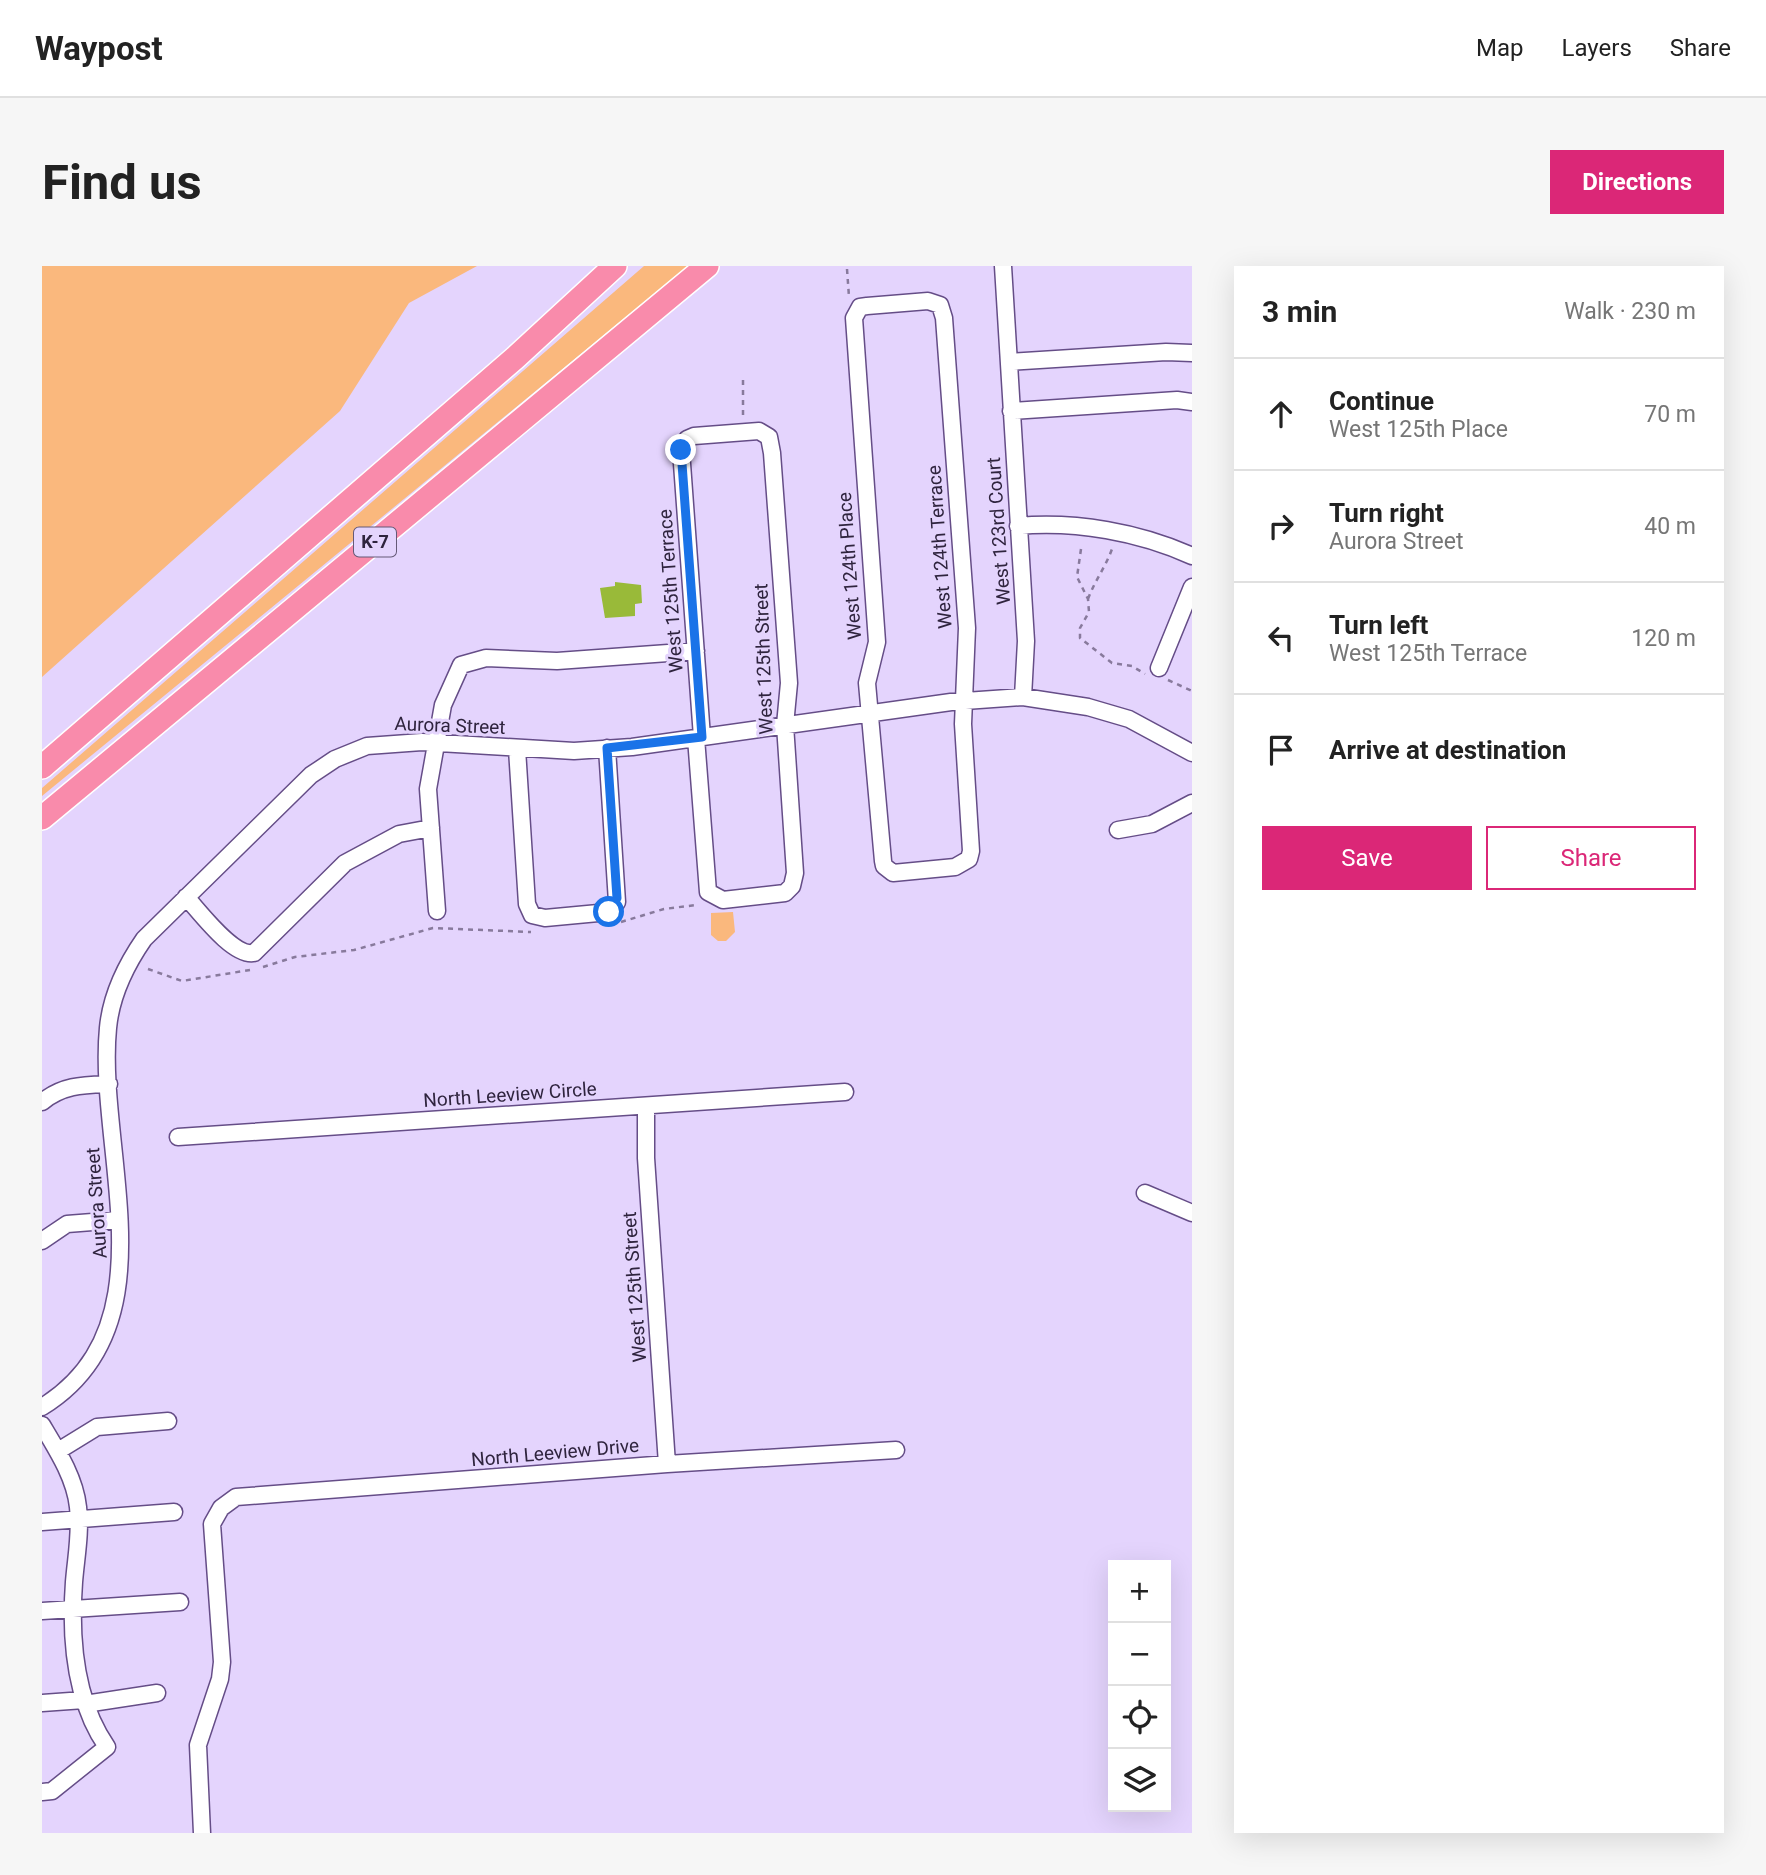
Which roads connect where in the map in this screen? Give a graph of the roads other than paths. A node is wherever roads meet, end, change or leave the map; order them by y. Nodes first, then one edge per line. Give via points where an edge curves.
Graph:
1 (615, 266) edge
2 (707, 266) edge
3 (1003, 266) edge
4 (856, 306) joint
5 (1192, 353) edge
6 (1009, 362) junction
7 (1192, 402) edge
8 (1011, 411) junction
9 (683, 443) joint
10 (1018, 526) junction
11 (1192, 556) edge
12 (1192, 587) edge
13 (696, 651) junction
14 (1158, 675) road end
15 (1023, 697) junction
16 (963, 701) junction
17 (871, 714) junction
18 (785, 725) junction
19 (699, 737) junction
20 (438, 743) junction
21 (607, 748) junction
22 (517, 749) junction
23 (1192, 753) edge
24 (42, 767) edge
25 (1192, 803) edge
26 (42, 818) edge
27 (431, 828) junction
28 (1118, 830) dead end
29 (960, 865) joint
30 (712, 896) joint
31 (186, 897) junction
32 (437, 911) dead end
33 (109, 1084) junction
34 (845, 1092) dead end
35 (42, 1102) edge
36 (646, 1107) junction
37 (178, 1137) dead end
38 (1145, 1193) dead end
39 (1192, 1213) edge
40 (118, 1220) junction
41 (42, 1241) edge
42 (42, 1407) edge
43 (168, 1421) dead end
44 (42, 1425) edge
45 (896, 1450) dead end
46 (58, 1451) junction
47 (667, 1464) junction
48 (174, 1511) dead end
49 (79, 1520) junction
50 (42, 1522) edge
51 (180, 1602) dead end
52 (74, 1608) junction
53 (42, 1611) edge
54 (157, 1693) dead end
55 (84, 1702) junction
56 (42, 1703) edge
57 (42, 1792) edge
58 (202, 1833) edge

1 - 24 highway, K-7
2 - 26 highway, K-7
3 - 6 street, West 123rd Court
4 - 16 street, West 124th Terrace via 929,301 943,310 967,628
4 - 17 street, West 124th Place via 853,327 877,642 867,683
5 - 6 street
6 - 8 street, West 123rd Court
7 - 8 street
8 - 10 street, West 123rd Court
9 - 13 street, West 125th Terrace
9 - 18 street, West 125th Street via 694,436 754,431 765,433 771,442 789,683
10 - 11 street via 1094,528
10 - 15 street, West 123rd Court via 1026,641
12 - 14 street
13 - 19 street, West 125th Terrace
13 - 20 street via 557,661 473,659 461,665 443,705
15 - 16 street, Aurora Street
15 - 23 street, Aurora Street via 1129,719
16 - 17 street, Aurora Street
16 - 29 street, West 124th Terrace via 971,851
17 - 18 street, Aurora Street
17 - 29 street, West 124th Place via 884,866 893,873
18 - 19 street, Aurora Street
18 - 30 street, West 125th Street via 795,881 782,894 723,900
19 - 21 street, Aurora Street
19 - 30 street, West 125th Terrace via 706,887
20 - 22 street, Aurora Street
20 - 27 street via 428,789
20 - 31 street, Aurora Street via 368,746 335,759 284,798
21 - 22 street, Aurora Street
21 - 22 street via 617,902 609,912 545,918 529,912
25 - 28 street via 1152,824
27 - 31 street via 399,834 345,863 254,953 234,947
27 - 32 street
31 - 33 street, Aurora Street via 128,962 108,1026
33 - 35 street via 57,1090
33 - 40 street, Aurora Street
34 - 36 street, North Leeview Circle
36 - 37 street, North Leeview Circle
36 - 47 street, West 125th Street
38 - 39 street
40 - 41 street via 67,1224
40 - 42 street, Aurora Street via 121,1269 114,1314 79,1377
43 - 46 street via 97,1427
44 - 46 street
45 - 47 street, North Leeview Drive
46 - 49 street via 71,1478
47 - 58 street, North Leeview Drive via 236,1497 221,1508 212,1524 212,1545 222,1662 198,1745
48 - 49 street
49 - 50 street
49 - 52 street
51 - 52 street
52 - 53 street
52 - 55 street
54 - 55 street
55 - 56 street
55 - 57 street via 107,1747 52,1791

